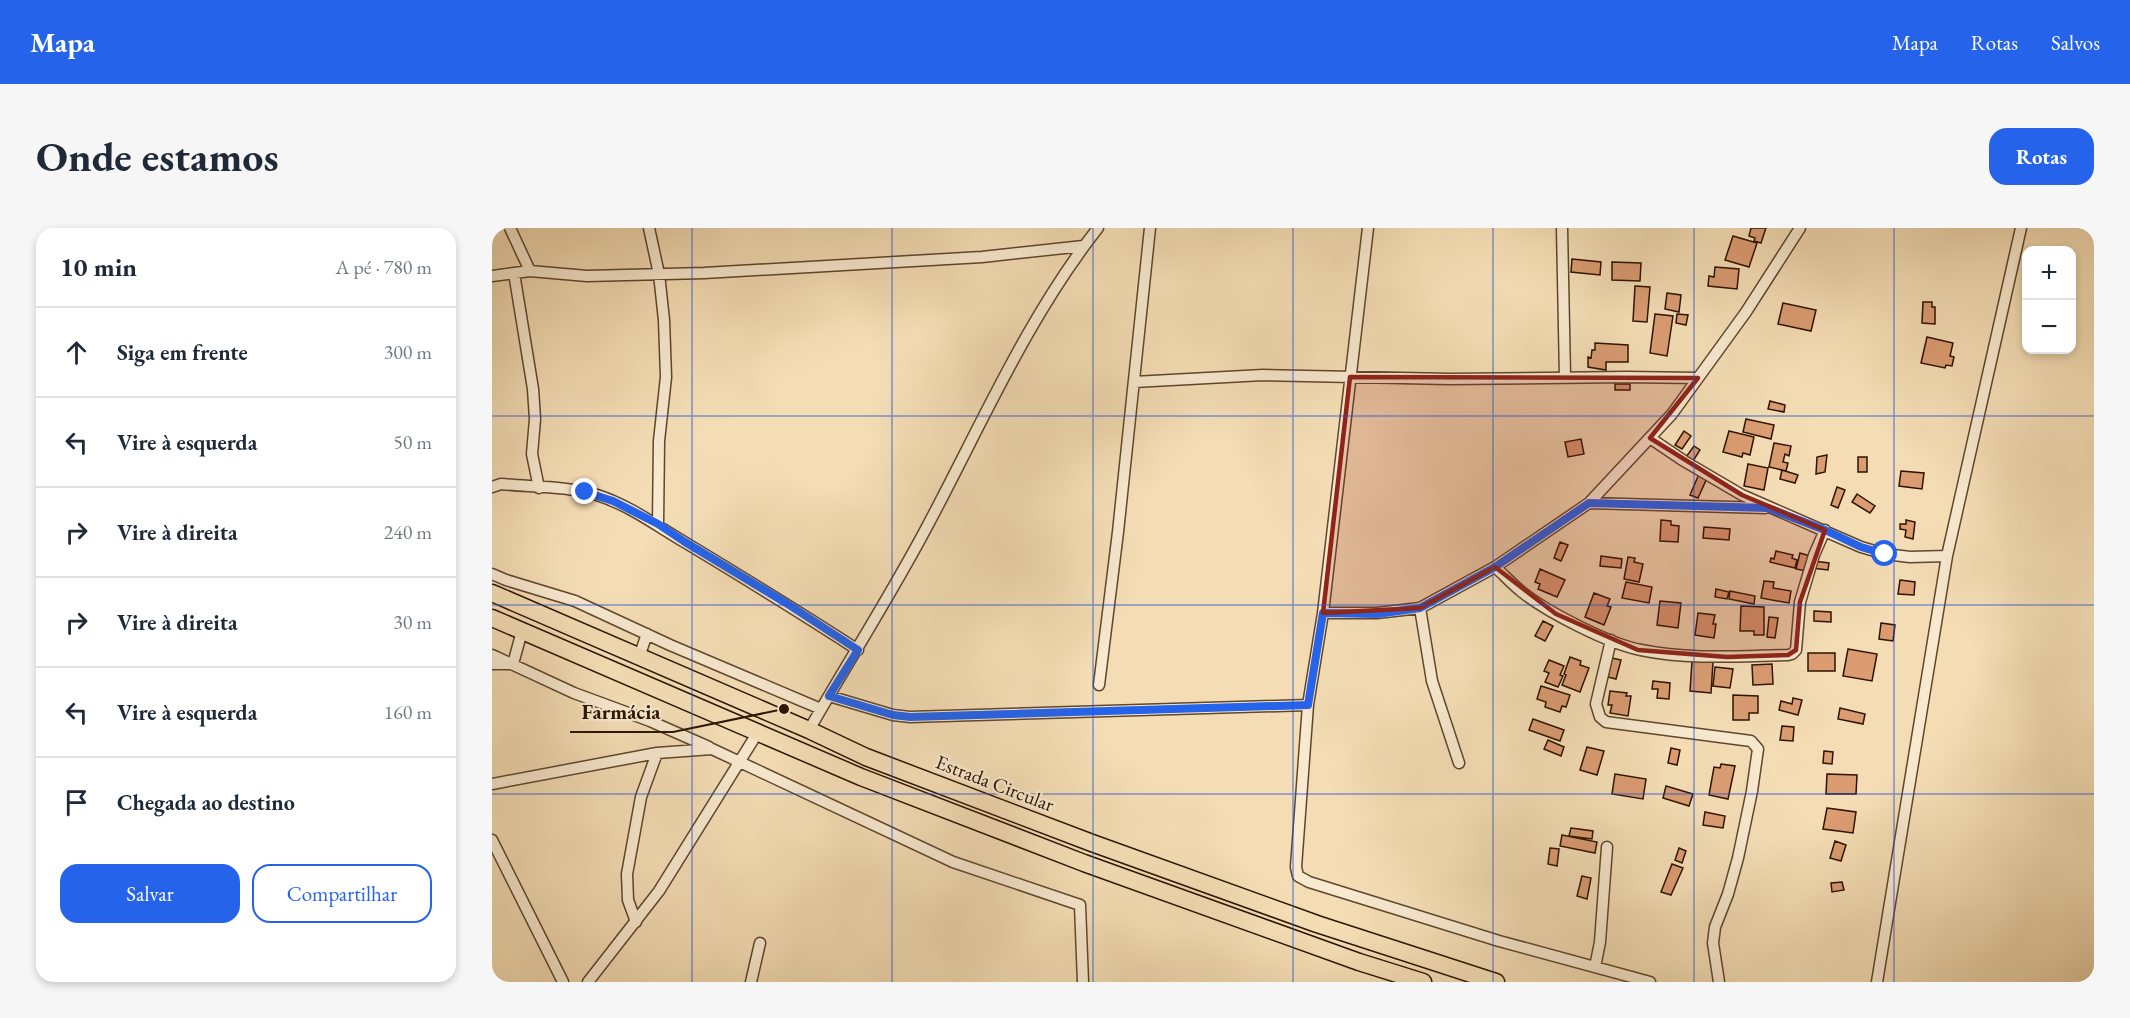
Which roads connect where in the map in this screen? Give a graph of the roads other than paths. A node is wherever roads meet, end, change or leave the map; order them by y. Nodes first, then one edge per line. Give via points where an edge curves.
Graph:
1 (510, 228) edge
2 (650, 228) edge
3 (1098, 228) edge
4 (1150, 228) edge
5 (1368, 228) edge
6 (1562, 228) edge
7 (1800, 228) edge
8 (2021, 228) edge
9 (1083, 246) junction
10 (530, 271) junction
11 (514, 273) junction
12 (658, 274) junction
13 (492, 276) edge
14 (1350, 377) junction
15 (1565, 377) junction
16 (1698, 378) junction
17 (1134, 382) junction
18 (1650, 438) junction
19 (492, 487) edge
20 (539, 488) junction
21 (1589, 503) junction
22 (1768, 508) junction
23 (658, 524) junction
24 (1825, 530) junction
25 (1947, 556) junction
26 (1495, 567) junction
27 (492, 574) edge
28 (492, 593) edge
29 (1420, 608) junction
30 (1323, 613) junction
31 (492, 618) edge
32 (522, 631) junction
33 (647, 634) junction
34 (1611, 640) junction
35 (858, 650) junction
36 (492, 655) edge
37 (639, 657) junction
38 (492, 664) edge
39 (513, 664) junction
40 (1099, 685) dead end
41 (829, 696) junction
42 (1308, 705) junction
43 (821, 709) junction
44 (809, 730) junction
45 (758, 732) junction
46 (712, 749) junction
47 (657, 753) junction
48 (739, 761) junction
49 (1459, 763) dead end
50 (492, 784) edge
51 (492, 840) edge
52 (1607, 847) dead end
53 (636, 922) junction
54 (760, 943) dead end
55 (1595, 967) junction
56 (563, 982) edge
57 (588, 982) edge
58 (751, 982) edge
59 (1083, 982) edge
60 (1423, 982) edge
61 (1496, 982) edge
62 (1650, 982) edge
63 (1719, 982) edge
64 (1877, 982) edge

1 - 10 street
2 - 12 street
3 - 9 street
4 - 17 street
5 - 14 street
6 - 15 street
7 - 16 street
8 - 25 street
9 - 12 street via 971,258
9 - 35 street via 1019,349 930,522
10 - 11 street
10 - 12 street via 587,276
11 - 13 street
11 - 20 street via 533,389 532,454
12 - 23 street via 666,377 659,441
14 - 15 street
14 - 17 street via 1263,375
14 - 30 street
15 - 16 street
16 - 18 street
17 - 40 street
18 - 21 street
18 - 22 street
19 - 20 street via 501,484
20 - 23 street via 599,495
21 - 22 street
21 - 26 street
22 - 24 street
23 - 35 street
24 - 25 street via 1885,554
24 - 34 street via 1800,602 1796,650 1792,654 1669,654 1638,650
25 - 64 street
26 - 29 street
26 - 34 street via 1548,609
27 - 33 street via 575,601
28 - 37 main road, Estrada Circular
29 - 30 street via 1377,614
29 - 49 street via 1432,681
30 - 42 street
31 - 32 main road
32 - 39 street
32 - 45 main road
33 - 37 street
33 - 43 street
34 - 63 street via 1596,704 1606,722 1751,741 1758,749 1738,858 1715,927 1713,943
35 - 41 street
36 - 39 street
37 - 44 main road, Estrada Circular
38 - 39 street
39 - 46 street
41 - 42 street via 910,717
41 - 43 street
42 - 55 street via 1298,876 1499,941
43 - 44 street
44 - 61 main road, Estrada Circular via 866,757 1092,843 1317,924
45 - 48 street
45 - 60 main road via 861,777 1084,863
46 - 47 street
46 - 48 street
47 - 50 street
47 - 53 street via 641,797 627,874 628,900
48 - 53 street
48 - 59 street via 952,862 1080,905
51 - 56 street
52 - 55 street
53 - 57 street
54 - 58 street
55 - 62 street

